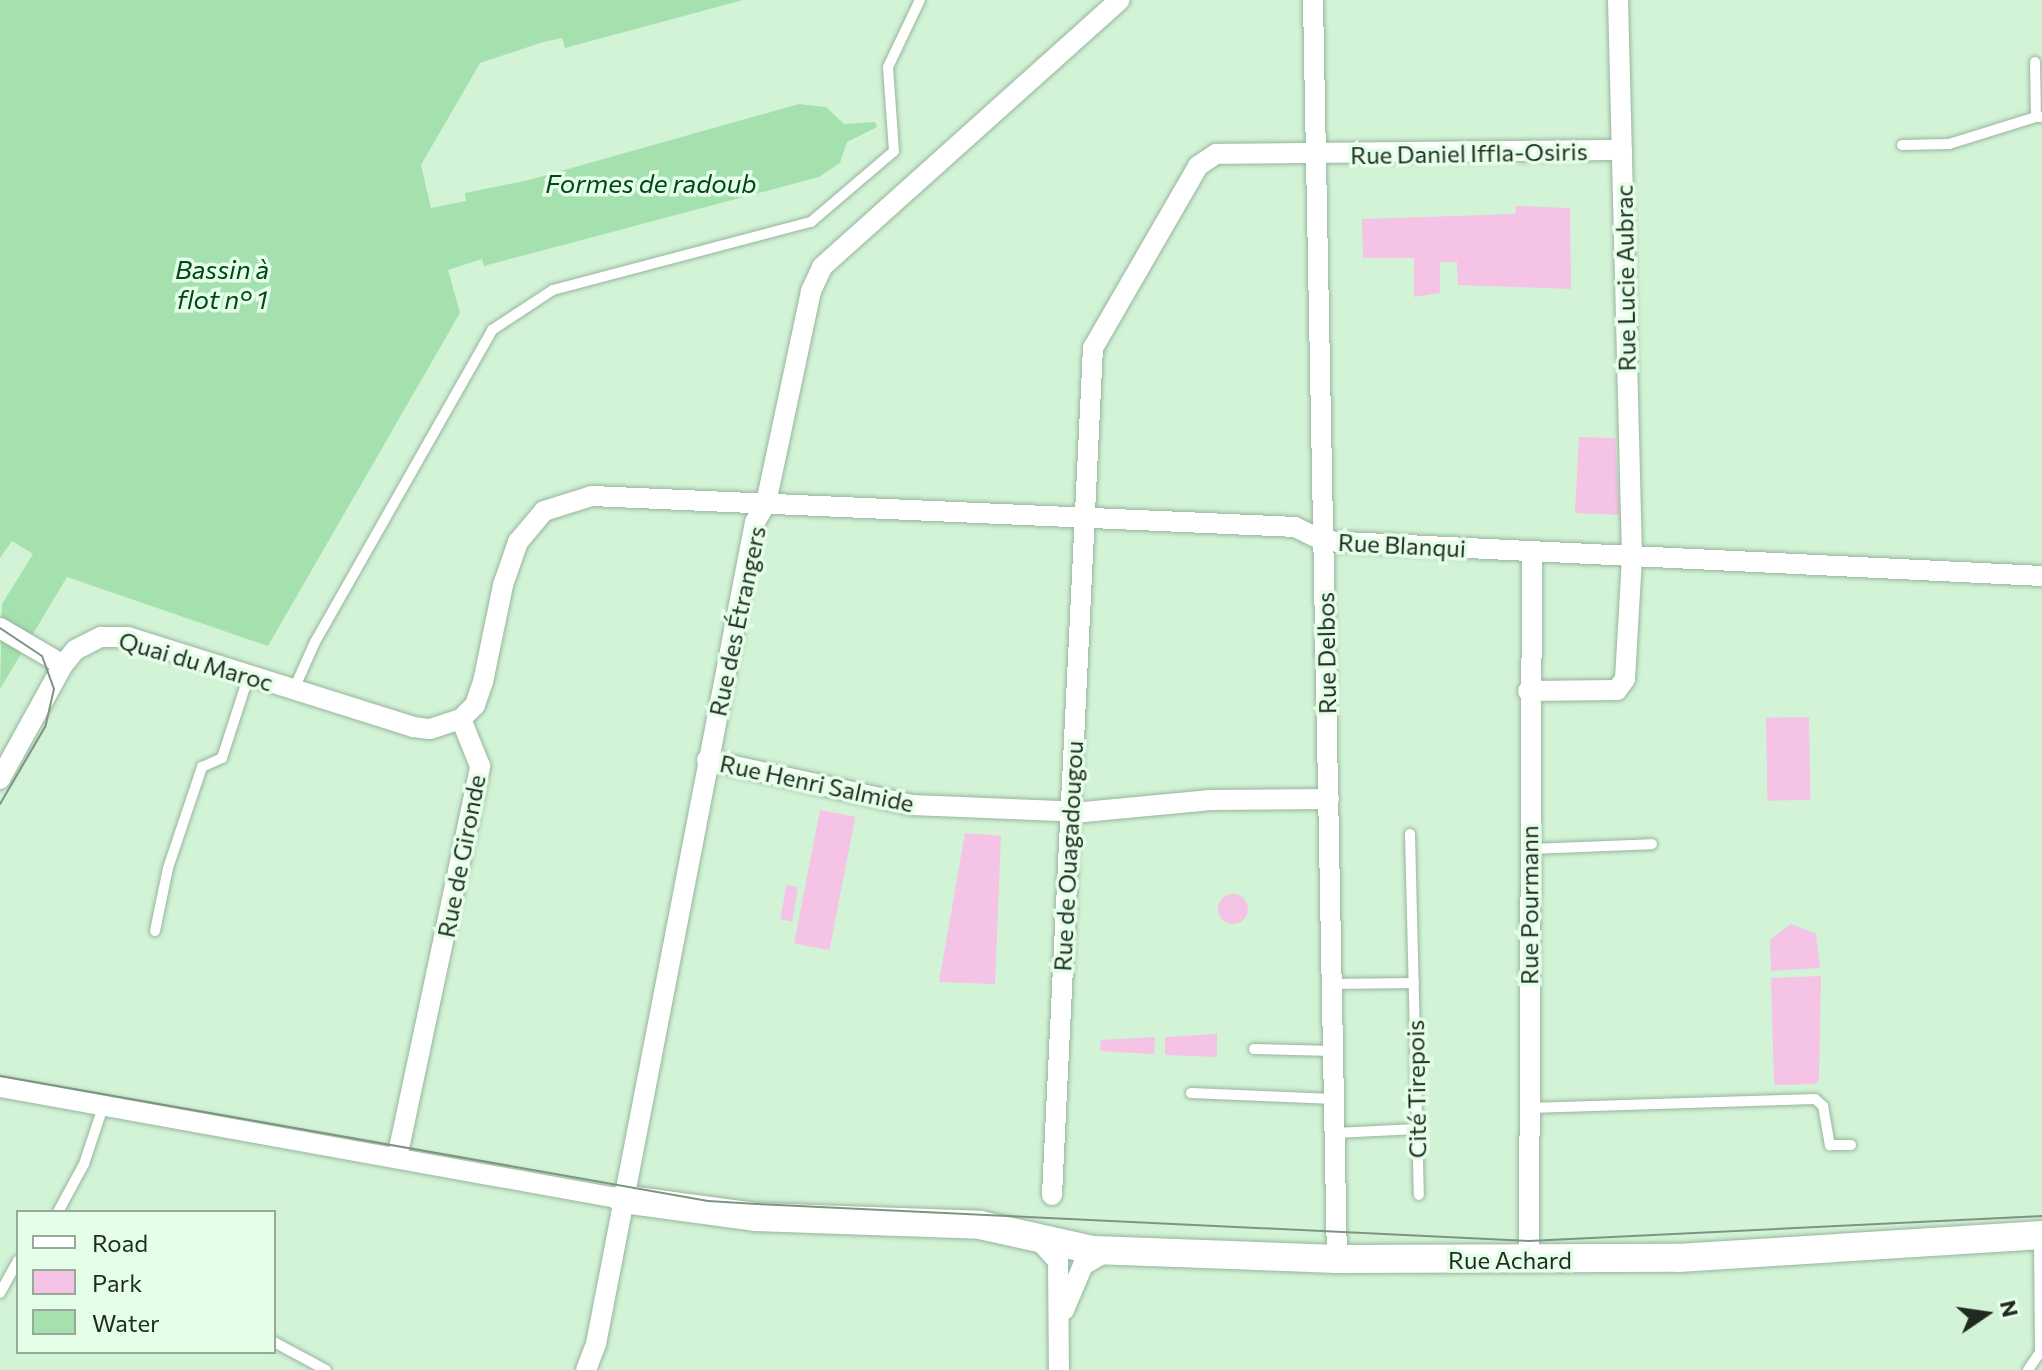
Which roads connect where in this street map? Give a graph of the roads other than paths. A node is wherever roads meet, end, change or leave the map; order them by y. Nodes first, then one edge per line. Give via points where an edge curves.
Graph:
1 (920, 0) edge
2 (1120, 0) edge
3 (1313, 0) edge
4 (1618, 0) edge
5 (2035, 62) dead end
6 (2039, 117) edge
7 (1902, 145) dead end
8 (1622, 150) junction
9 (1316, 155) junction
10 (766, 503) junction
11 (1084, 517) junction
12 (1324, 541) junction
13 (1532, 551) junction
14 (1632, 556) junction
15 (2042, 576) edge
16 (0, 628) edge
17 (63, 665) junction
18 (249, 675) junction
19 (294, 689) junction
20 (1528, 691) junction
21 (461, 719) junction
22 (707, 760) junction
23 (0, 779) edge
24 (1329, 799) junction
25 (1070, 812) junction
26 (1410, 834) dead end
27 (1652, 844) dead end
28 (1528, 849) junction
29 (155, 931) dead end
30 (1414, 983) junction
31 (1332, 984) junction
32 (1254, 1049) dead end
33 (1333, 1051) junction
34 (0, 1087) edge
35 (1191, 1093) dead end
36 (1334, 1099) junction
37 (103, 1107) junction
38 (1529, 1108) junction
39 (1417, 1129) junction
40 (1335, 1133) junction
41 (1851, 1145) dead end
42 (397, 1158) junction
43 (1052, 1195) dead end
44 (1419, 1195) dead end
45 (622, 1199) junction
46 (59, 1210) edge
47 (2040, 1235) edge
48 (1040, 1241) junction
49 (1111, 1250) junction
50 (1337, 1259) junction
51 (1529, 1259) junction
52 (16, 1265) edge
53 (0, 1293) edge
54 (1061, 1318) junction
55 (276, 1343) edge
56 (326, 1370) edge
57 (586, 1370) edge
58 (1059, 1370) edge
59 (2028, 1370) edge

1 - 19 lane via 888,67 894,151 811,222 553,290 492,330 315,642
2 - 10 street, Rue des Étrangers via 822,267 811,291
3 - 9 street, Rue Delbos
4 - 8 street, Rue Lucie Aubrac
5 - 6 lane
6 - 7 lane via 1949,144
8 - 9 street, Rue Daniel Iffla-Osiris
8 - 14 street, Rue Lucie Aubrac
9 - 11 street, Rue Daniel Iffla-Osiris via 1216,154 1198,166 1093,348
9 - 12 street, Rue Delbos
10 - 11 street, Rue Blanqui
10 - 21 street via 592,496 544,511 510,562 483,682 475,705
10 - 22 street, Rue des Étrangers via 755,522 738,632
11 - 12 street, Rue Blanqui via 1295,527
11 - 25 street, Rue de Ouagadougou
12 - 13 street, Rue Blanqui
12 - 24 street, Rue Delbos
13 - 14 street, Rue Blanqui
13 - 20 street, Rue Pourmann
14 - 15 street, Rue Blanqui
14 - 20 street, Rue Lucie Aubrac via 1623,687
16 - 17 street
17 - 18 street, Quai du Maroc via 86,642 117,635
17 - 23 street, Quai du Maroc
18 - 19 street, Quai du Maroc
18 - 29 lane via 222,758 202,767 168,868
19 - 21 street, Quai du Maroc via 413,727 430,729
20 - 28 street, Rue Pourmann
21 - 42 street, Rue de Gironde via 480,766
22 - 25 street, Rue Henri Salmide via 912,805
22 - 45 street, Rue des Étrangers
24 - 25 street, Rue Henri Salmide via 1210,800
24 - 31 street, Rue Delbos
25 - 43 street, Rue de Ouagadougou
26 - 30 lane, Cité Tirepois
27 - 28 lane
28 - 38 street, Rue Pourmann
30 - 31 lane
30 - 39 lane, Cité Tirepois
31 - 33 street, Rue Delbos
32 - 33 lane
33 - 36 street, Rue Delbos
34 - 37 street
35 - 36 lane
36 - 40 street, Rue Delbos
37 - 42 street
37 - 46 lane via 95,1138
38 - 41 lane via 1815,1099 1823,1106 1830,1145
38 - 51 street, Rue Pourmann
39 - 40 lane
39 - 44 lane, Cité Tirepois
40 - 50 street, Rue Delbos
42 - 45 street
45 - 48 street, Rue Achard via 755,1217 980,1225
45 - 57 street, Rue des Étrangers via 596,1344
47 - 51 street, Rue Achard via 1678,1258
47 - 59 lane via 2040,1352
48 - 49 street, Rue Achard
48 - 54 street via 1058,1261
49 - 50 street, Rue Achard
49 - 54 street via 1083,1265
50 - 51 street, Rue Achard
52 - 53 lane
54 - 58 street
55 - 56 lane

